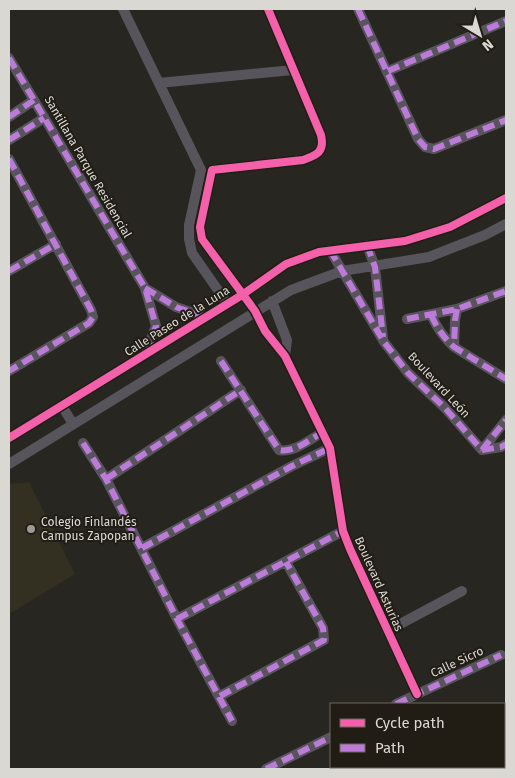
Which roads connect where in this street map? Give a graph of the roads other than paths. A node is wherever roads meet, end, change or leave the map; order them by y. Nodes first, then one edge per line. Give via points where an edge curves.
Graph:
1 (123, 9) edge
2 (268, 9) edge
3 (358, 9) edge
4 (506, 21) edge
5 (9, 58) edge
6 (293, 70) junction
7 (388, 71) junction
8 (160, 83) junction
9 (34, 100) junction
10 (9, 116) edge
11 (44, 118) junction
12 (506, 120) edge
13 (9, 140) edge
14 (9, 159) edge
15 (12, 171) edge
16 (506, 198) edge
17 (506, 224) edge
18 (56, 244) junction
19 (367, 245) junction
20 (330, 250) junction
21 (375, 267) junction
22 (9, 271) edge
23 (342, 271) junction
24 (145, 288) junction
25 (506, 290) edge
26 (242, 295) junction
27 (272, 301) junction
28 (226, 303) junction
29 (457, 309) junction
30 (255, 311) junction
31 (431, 315) junction
32 (205, 317) junction
33 (407, 319) dead end
34 (384, 342) junction
35 (454, 347) junction
36 (145, 354) junction
37 (285, 356) junction
38 (221, 361) dead end
39 (9, 371) edge
40 (506, 379) edge
41 (241, 390) junction
42 (62, 406) junction
43 (506, 420) edge
44 (73, 424) junction
45 (322, 432) junction
46 (9, 438) edge
47 (83, 443) dead end
48 (506, 444) edge
49 (330, 448) junction
50 (482, 450) junction
51 (9, 464) edge
52 (106, 479) junction
53 (343, 531) junction
54 (142, 548) junction
55 (286, 562) junction
56 (462, 592) dead end
57 (177, 619) junction
58 (387, 630) junction
59 (501, 655) dead end
60 (417, 694) junction
61 (220, 696) junction
62 (398, 703) edge
63 (232, 721) dead end
64 (330, 737) edge
65 (266, 769) edge

1 - 8 street
2 - 6 street
3 - 7 street
4 - 7 street
5 - 9 street, Santillana Parque Residencial
6 - 8 street
6 - 26 street, Boulevard Asturias via 321,135 321,150 303,160 212,170 200,227 202,239
7 - 12 street via 418,139 425,146 434,149
8 - 28 street via 201,170 189,225 192,253
9 - 10 street
9 - 11 street, Santillana Parque Residencial
11 - 13 street
11 - 24 street, Santillana Parque Residencial
14 - 15 street
15 - 18 street
16 - 19 street, Calle Paseo de la Luna via 450,227 405,241
17 - 21 street via 429,257
18 - 22 street
18 - 39 street via 94,317
19 - 20 street, Calle Paseo de la Luna
19 - 21 street
20 - 23 street, Boulevard León
20 - 26 street, Calle Paseo de la Luna via 286,264
21 - 23 street
21 - 34 street
23 - 27 street via 291,290
23 - 34 street, Boulevard León
24 - 32 street via 176,307
24 - 36 street via 156,326
25 - 29 street
26 - 28 street, Calle Paseo de la Luna
26 - 30 street, Boulevard Asturias
27 - 30 street
27 - 37 street, Boulevard Asturias via 287,340
28 - 32 street, Calle Paseo de la Luna
29 - 31 street
29 - 35 street
30 - 37 street, Boulevard Asturias via 265,331
30 - 44 street
31 - 33 street
31 - 35 street
32 - 36 street, Calle Paseo de la Luna
34 - 50 street, Boulevard León via 408,373
35 - 40 street
36 - 42 street, Calle Paseo de la Luna
37 - 45 street, Boulevard Asturias
38 - 41 street
41 - 45 street via 279,450 292,450
41 - 52 street
42 - 44 street
42 - 46 street, Calle Paseo de la Luna
43 - 50 street
44 - 51 street
45 - 49 street, Boulevard Asturias
47 - 52 street
48 - 50 street
49 - 53 street, Boulevard Asturias
49 - 54 street
52 - 54 street
53 - 55 street
53 - 58 street, Boulevard Asturias
54 - 57 street
55 - 57 street
55 - 61 street via 323,628 324,640
56 - 58 street
57 - 61 street
58 - 60 street, Boulevard Asturias
59 - 60 street, Calle Sicro
60 - 62 street, Calle Sicro
61 - 63 street
64 - 65 street

